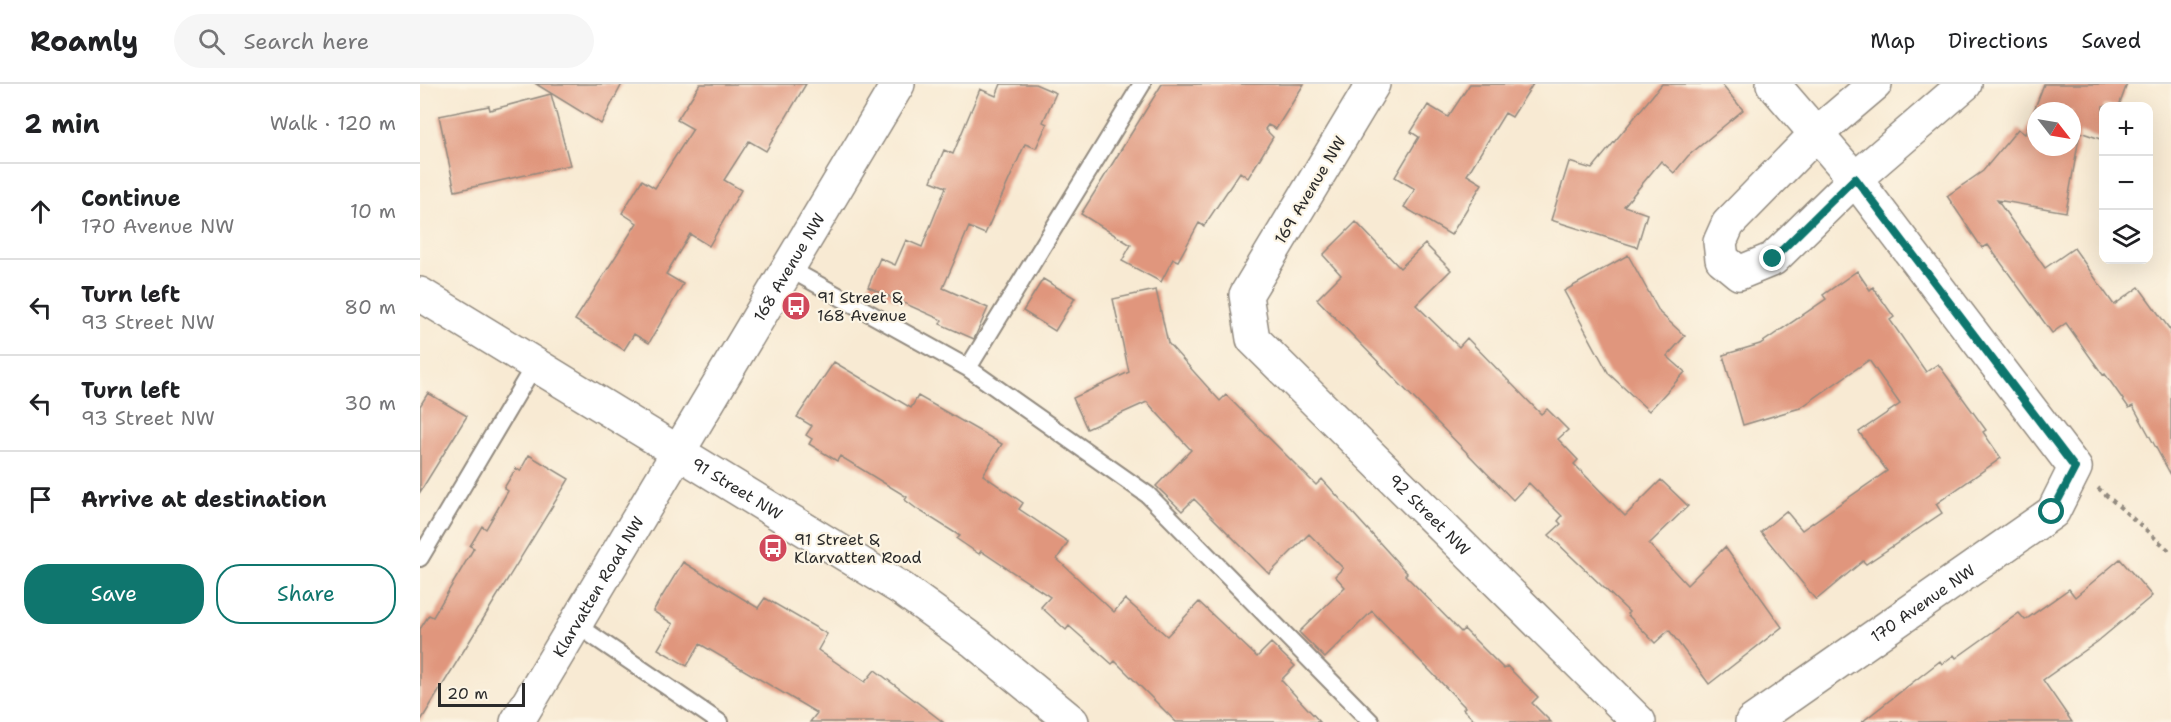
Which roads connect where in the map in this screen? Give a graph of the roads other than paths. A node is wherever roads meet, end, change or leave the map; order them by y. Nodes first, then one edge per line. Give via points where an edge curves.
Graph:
1 (897, 84) edge
2 (1142, 84) edge
3 (1373, 84) edge
4 (1773, 84) edge
5 (1875, 84) edge
6 (1965, 84) edge
7 (1815, 135) junction
8 (1855, 178) junction
9 (788, 268) junction
10 (420, 294) edge
11 (1246, 295) joint
12 (535, 364) junction
13 (968, 368) junction
14 (678, 451) junction
15 (420, 558) edge
16 (577, 625) junction
17 (517, 722) edge
18 (719, 722) edge
19 (1072, 722) edge
20 (1371, 722) edge
21 (1639, 722) edge
22 (1752, 722) edge

1 - 9 street, 168 Avenue NW
2 - 13 lane
3 - 11 street, 169 Avenue NW
4 - 7 street
5 - 7 street
6 - 8 street
7 - 8 street
7 - 8 street via 1728,224 1720,242 1722,259 1739,273 1773,259
8 - 22 street, 170 Avenue NW via 2075,468 2052,512
9 - 13 lane
9 - 14 street, 168 Avenue NW
10 - 12 street, 91 Street NW
11 - 21 street, 92 Street NW via 1252,339
12 - 14 street, 91 Street NW
12 - 15 lane
13 - 20 lane via 1148,495
14 - 16 street, Klarvatten Road NW
14 - 19 street, 91 Street NW via 902,589 975,642
16 - 17 street, Klarvatten Road NW
16 - 18 lane

